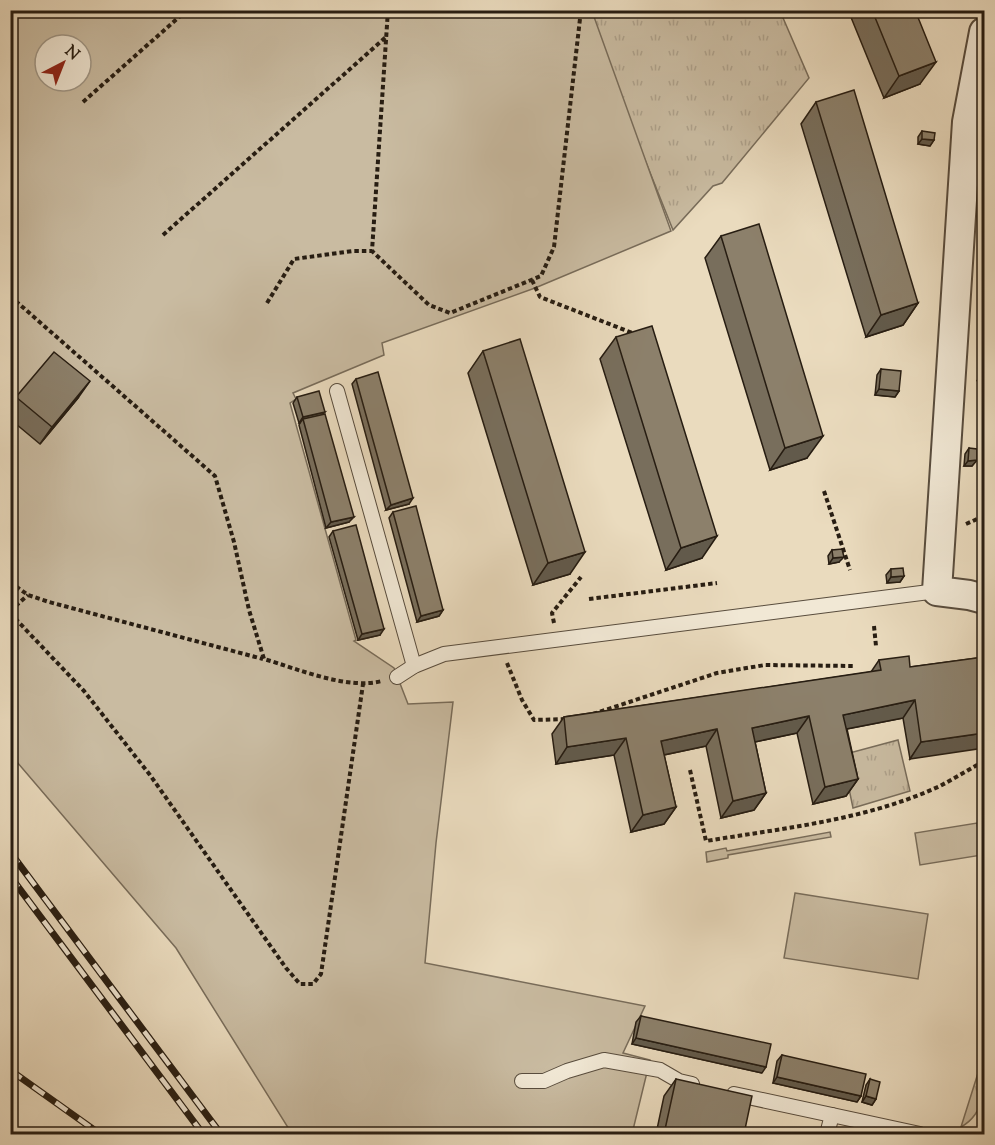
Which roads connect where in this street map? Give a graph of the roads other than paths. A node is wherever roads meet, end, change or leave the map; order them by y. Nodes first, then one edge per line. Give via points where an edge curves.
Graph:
1 (984, 33) edge
2 (337, 391) dead end
3 (937, 591) junction
4 (984, 599) edge
5 (414, 666) junction
6 (397, 677) road end
7 (522, 1081) dead end
8 (701, 1086) edge
9 (723, 1091) edge
10 (832, 1115) junction
11 (827, 1134) edge
12 (920, 1134) edge

1 - 3 street via 967,122
2 - 5 lane
3 - 4 street
3 - 5 lane via 444,654
5 - 6 lane
7 - 8 lane via 544,1081 604,1060 660,1070 679,1082
9 - 10 lane
10 - 11 lane
10 - 12 lane

